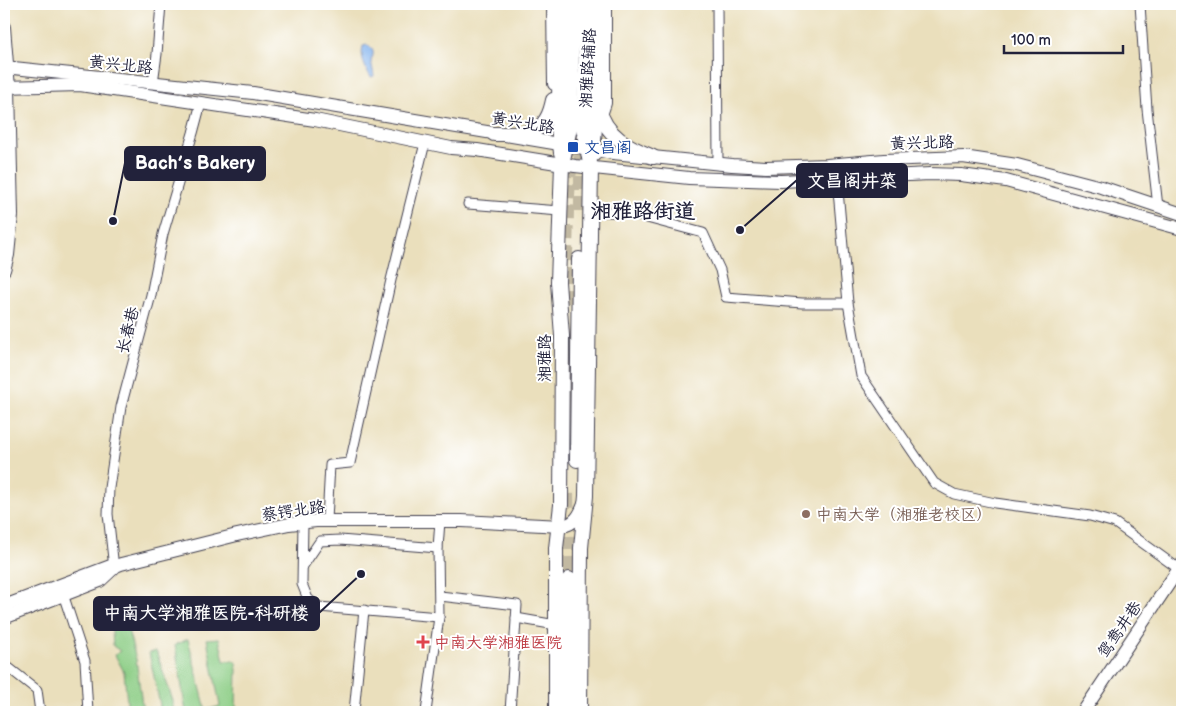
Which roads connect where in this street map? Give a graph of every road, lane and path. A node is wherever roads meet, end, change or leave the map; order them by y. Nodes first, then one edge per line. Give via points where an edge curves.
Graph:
1 (161, 4) edge
2 (553, 4) edge
3 (562, 4) edge
4 (573, 4) edge
5 (585, 4) edge
6 (597, 4) edge
7 (606, 4) edge
8 (717, 4) edge
9 (1140, 4) edge
10 (4, 28) edge
11 (561, 62) junction
12 (5, 68) edge
13 (153, 83) junction
14 (6, 87) edge
15 (555, 93) junction
16 (597, 99) junction
17 (200, 103) junction
18 (601, 115) junction
19 (558, 127) junction
20 (595, 133) junction
21 (494, 134) junction
22 (425, 143) junction
23 (563, 146) junction
24 (590, 150) junction
25 (653, 157) junction
26 (562, 164) junction
27 (718, 164) junction
28 (591, 168) junction
29 (837, 179) junction
30 (468, 204) dead end
31 (1158, 207) junction
32 (560, 210) junction
33 (585, 211) junction
34 (1182, 214) edge
35 (1182, 229) edge
36 (4, 270) edge
37 (848, 303) junction
38 (586, 496) junction
39 (578, 516) junction
40 (327, 520) junction
41 (440, 521) junction
42 (303, 522) junction
43 (558, 526) junction
44 (438, 548) junction
45 (581, 548) junction
46 (302, 566) junction
47 (1181, 566) edge
48 (113, 567) junction
49 (569, 579) tunnel mouth
50 (63, 594) junction
51 (440, 596) junction
52 (4, 606) edge
53 (364, 610) junction
54 (439, 617) junction
55 (4, 618) edge
56 (516, 618) junction
57 (556, 625) junction
58 (4, 664) edge
59 (40, 712) edge
60 (88, 712) edge
61 (354, 712) edge
62 (426, 712) edge
63 (510, 712) edge
64 (556, 712) edge
65 (569, 712) edge
66 (580, 712) edge
67 (1084, 712) edge

1 - 13 street
2 - 15 main road, 湘雅路辅路
3 - 11 main road
4 - 23 main road, 湘雅路 via 570,128
5 - 24 main road, 湘雅路 via 583,128
6 - 16 main road
7 - 18 main road, 湘雅路辅路 via 605,103
8 - 27 street
9 - 31 street
10 - 12 main road
11 - 15 main road
11 - 19 main road
12 - 13 main road, 黄兴北路
12 - 14 main road
13 - 21 main road, 黄兴北路 via 253,93
14 - 17 main road, 黄兴北路 via 80,86
14 - 36 main road via 12,215
15 - 19 main road, 湘雅路辅路
15 - 21 main road via 551,114 542,126 522,133
16 - 18 main road
16 - 20 main road
17 - 22 main road, 黄兴北路 via 315,120
17 - 48 street, 长春巷 via 162,234 151,295 122,407 109,488
18 - 20 main road, 湘雅路辅路
18 - 25 main road via 617,138
19 - 23 main road
20 - 24 main road
21 - 23 main road, 黄兴北路
22 - 26 main road, 黄兴北路
22 - 40 street via 350,462 330,465
23 - 24 main road, 黄兴北路
23 - 26 main road, 湘雅路
24 - 25 main road, 黄兴北路
24 - 28 main road, 湘雅路
25 - 27 main road, 黄兴北路
26 - 28 main road, 黄兴北路
26 - 32 main road, 湘雅路
27 - 31 main road, 黄兴北路 via 790,166 963,157 1017,165 1092,184
28 - 29 main road, 黄兴北路 via 716,180
28 - 33 main road, 湘雅路
29 - 35 main road, 黄兴北路 via 942,173 991,178
29 - 37 street
30 - 32 street
31 - 34 main road, 黄兴北路
32 - 43 main road, 湘雅路 via 561,505
33 - 37 street via 628,213 703,233 720,270 726,297
33 - 38 main road, 湘雅路
33 - 39 main road, 湘雅路 via 577,386
37 - 47 street via 861,376 934,483 954,494 1115,523
38 - 39 main road
38 - 45 main road, 湘雅路
39 - 43 main road, 蔡锷北路 via 568,525
39 - 45 main road, 湘雅路
40 - 41 main road, 蔡锷北路
40 - 42 main road, 蔡锷北路
41 - 43 main road, 蔡锷北路
41 - 44 street
42 - 46 street
42 - 48 main road, 蔡锷北路
43 - 57 main road, 湘雅路
44 - 46 street via 320,541
44 - 51 street
45 - 66 main road, 湘雅路
46 - 53 street via 302,584 308,599 320,607
47 - 67 main road, 鸳鸯井巷
48 - 50 main road, 蔡锷北路 via 100,581
48 - 52 main road, 蔡锷北路
49 - 65 main road
50 - 55 main road, 蔡锷北路
50 - 60 street via 85,662
51 - 54 street
51 - 56 street via 517,605
53 - 54 street
53 - 61 street
54 - 62 street
56 - 57 street
56 - 63 street
57 - 64 main road, 湘雅路
58 - 59 street via 37,690

